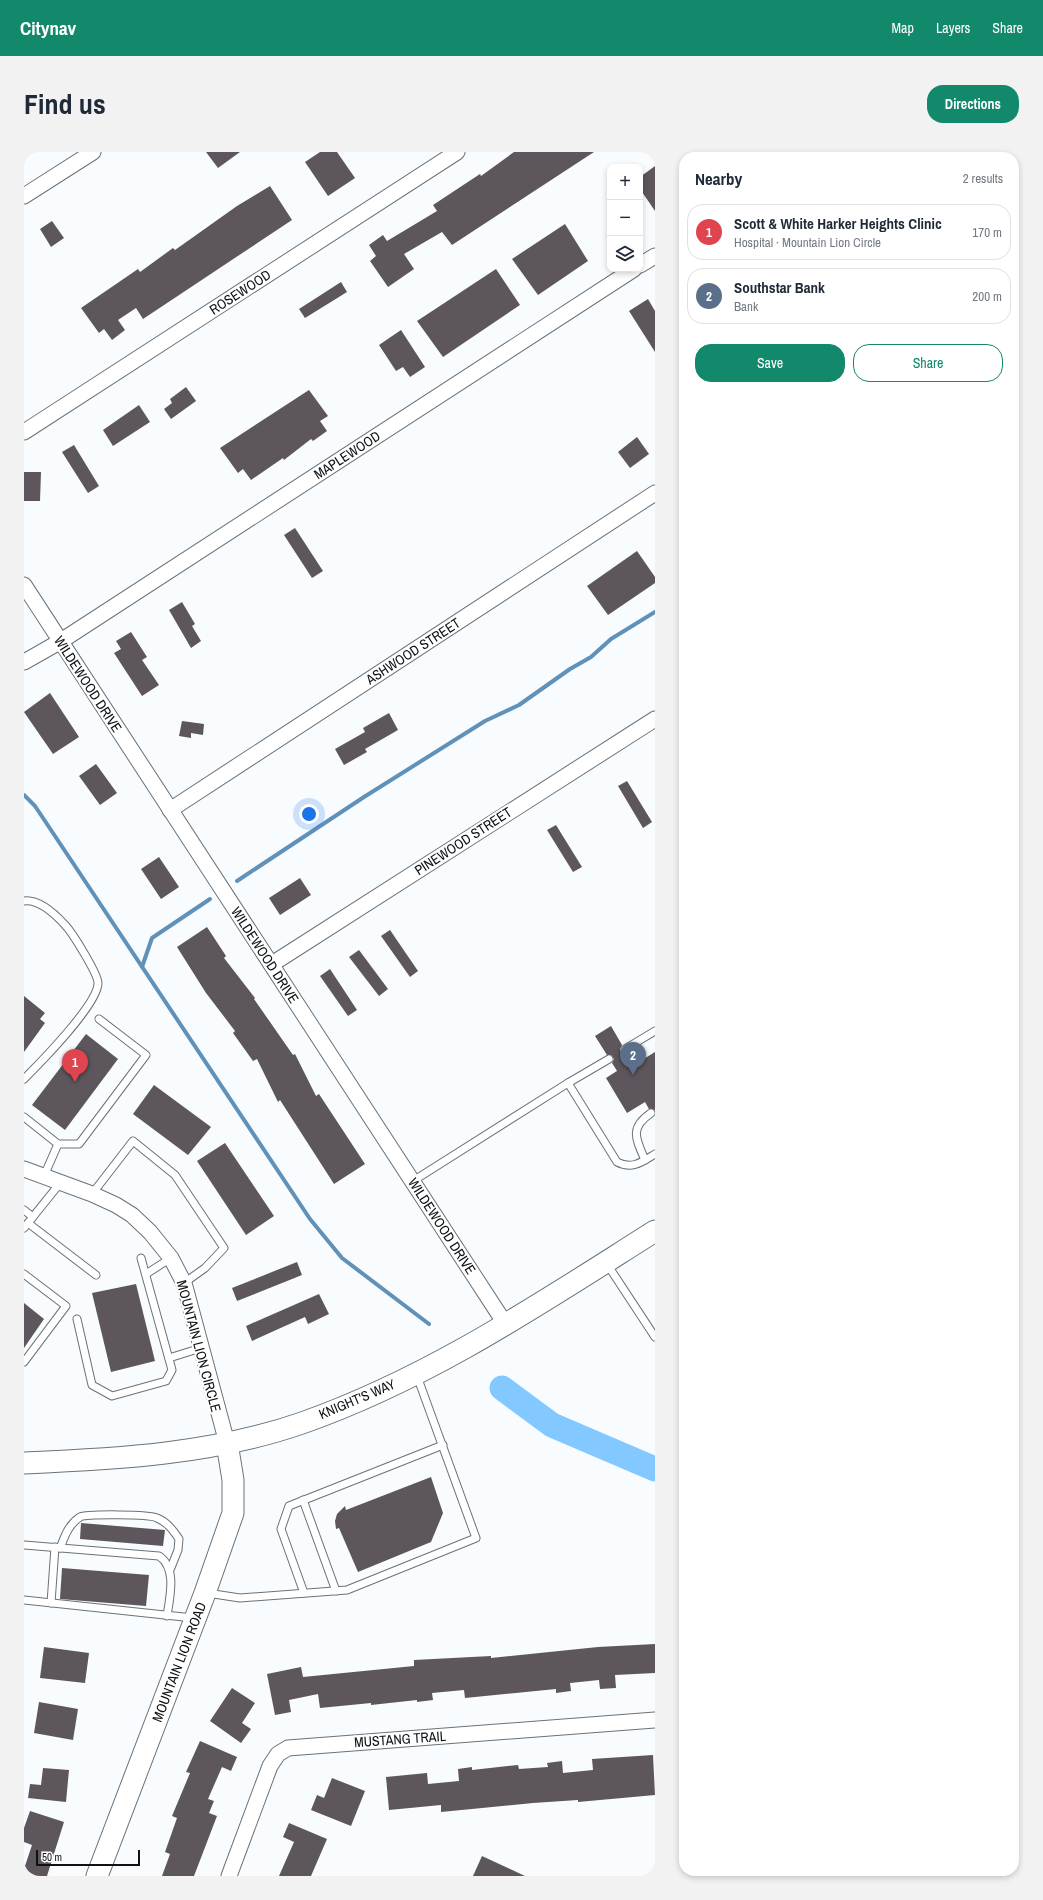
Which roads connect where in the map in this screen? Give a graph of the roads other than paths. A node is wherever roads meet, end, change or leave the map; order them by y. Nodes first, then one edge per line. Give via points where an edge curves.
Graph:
1 (93, 152) edge
2 (457, 152) edge
3 (24, 196) edge
4 (655, 256) edge
5 (643, 263) edge
6 (629, 272) edge
7 (24, 432) edge
8 (655, 493) edge
9 (24, 585) edge
10 (61, 641) junction
11 (24, 662) edge
12 (655, 718) edge
13 (170, 810) junction
14 (24, 901) edge
15 (272, 964) junction
16 (98, 1019) dead end
17 (655, 1031) edge
18 (625, 1049) dead end
19 (609, 1059) dead end
20 (24, 1079) edge
21 (568, 1083) junction
22 (652, 1113) dead end
23 (24, 1117) edge
24 (58, 1144) junction
25 (655, 1154) edge
26 (645, 1160) junction
27 (24, 1169) edge
28 (44, 1176) junction
29 (61, 1182) junction
30 (413, 1182) junction
31 (92, 1194) junction
32 (24, 1210) edge
33 (33, 1217) junction
34 (26, 1226) edge
35 (655, 1232) edge
36 (141, 1258) dead end
37 (170, 1258) junction
38 (606, 1262) junction
39 (24, 1274) edge
40 (146, 1274) junction
41 (96, 1275) dead end
42 (184, 1283) junction
43 (77, 1319) dead end
44 (506, 1325) junction
45 (655, 1337) edge
46 (201, 1348) junction
47 (169, 1358) junction
48 (24, 1362) edge
49 (416, 1373) junction
50 (227, 1443) junction
51 (443, 1445) junction
52 (24, 1463) edge
53 (303, 1500) junction
54 (24, 1545) edge
55 (58, 1548) junction
56 (170, 1570) junction
57 (336, 1591) junction
58 (205, 1593) junction
59 (304, 1593) junction
60 (24, 1600) edge
61 (51, 1603) junction
62 (167, 1616) junction
63 (195, 1619) junction
64 (655, 1720) edge
65 (97, 1876) edge
66 (229, 1876) edge

1 - 3 street
2 - 7 street, ROSEWOOD
4 - 5 street
6 - 10 street, MAPLEWOOD
8 - 13 street, ASHWOOD STREET
9 - 10 street, WILDEWOOD DRIVE
10 - 11 street, MAPLEWOOD
10 - 13 street, WILDEWOOD DRIVE
12 - 15 street, PINEWOOD STREET
13 - 15 street, WILDEWOOD DRIVE
14 - 20 lane via 46,908 66,926 95,973 98,983 95,994 67,1033
15 - 30 street, WILDEWOOD DRIVE
16 - 24 lane via 146,1055 79,1144
17 - 18 lane
19 - 21 lane
21 - 26 lane via 617,1162 624,1166 638,1165
21 - 30 lane
22 - 26 lane via 639,1125 635,1138
23 - 24 lane
24 - 28 lane
25 - 26 lane
27 - 28 street, MOUNTAIN LION CIRCLE
28 - 29 street, MOUNTAIN LION CIRCLE
29 - 31 street, MOUNTAIN LION CIRCLE
29 - 33 lane
30 - 44 street, WILDEWOOD DRIVE
31 - 37 street, MOUNTAIN LION CIRCLE via 116,1204 132,1215 150,1232
31 - 42 lane via 133,1141 175,1175 224,1248 205,1268
32 - 33 lane
33 - 34 lane
34 - 41 lane
35 - 38 main road, KNIGHT'S WAY
36 - 40 lane
37 - 40 lane
37 - 42 street, MOUNTAIN LION CIRCLE
38 - 44 main road, KNIGHT'S WAY
38 - 45 lane
39 - 48 lane via 66,1306
40 - 47 lane
42 - 46 street, MOUNTAIN LION CIRCLE
43 - 47 lane via 92,1385 112,1396 166,1381 172,1370
44 - 49 main road, KNIGHT'S WAY via 440,1363
46 - 47 lane
46 - 50 street, MOUNTAIN LION CIRCLE
49 - 50 main road, KNIGHT'S WAY via 348,1405 301,1423
49 - 51 lane
50 - 52 main road, KNIGHT'S WAY via 131,1457
50 - 58 main road, MOUNTAIN LION ROAD via 233,1480 233,1513
51 - 53 lane
51 - 57 lane via 476,1538 347,1590
53 - 57 lane
53 - 59 lane via 289,1506 282,1529
54 - 55 lane
55 - 56 lane via 158,1556 166,1561
55 - 56 lane via 68,1527 81,1516 156,1517 170,1526 179,1538 178,1550
55 - 61 lane
56 - 62 lane
57 - 59 lane
58 - 59 lane via 240,1598
58 - 63 main road, MOUNTAIN LION ROAD
60 - 61 lane
61 - 62 lane
62 - 63 lane
63 - 65 main road, MOUNTAIN LION ROAD
64 - 66 street, MUSTANG TRAIL via 288,1748 278,1754 270,1766

